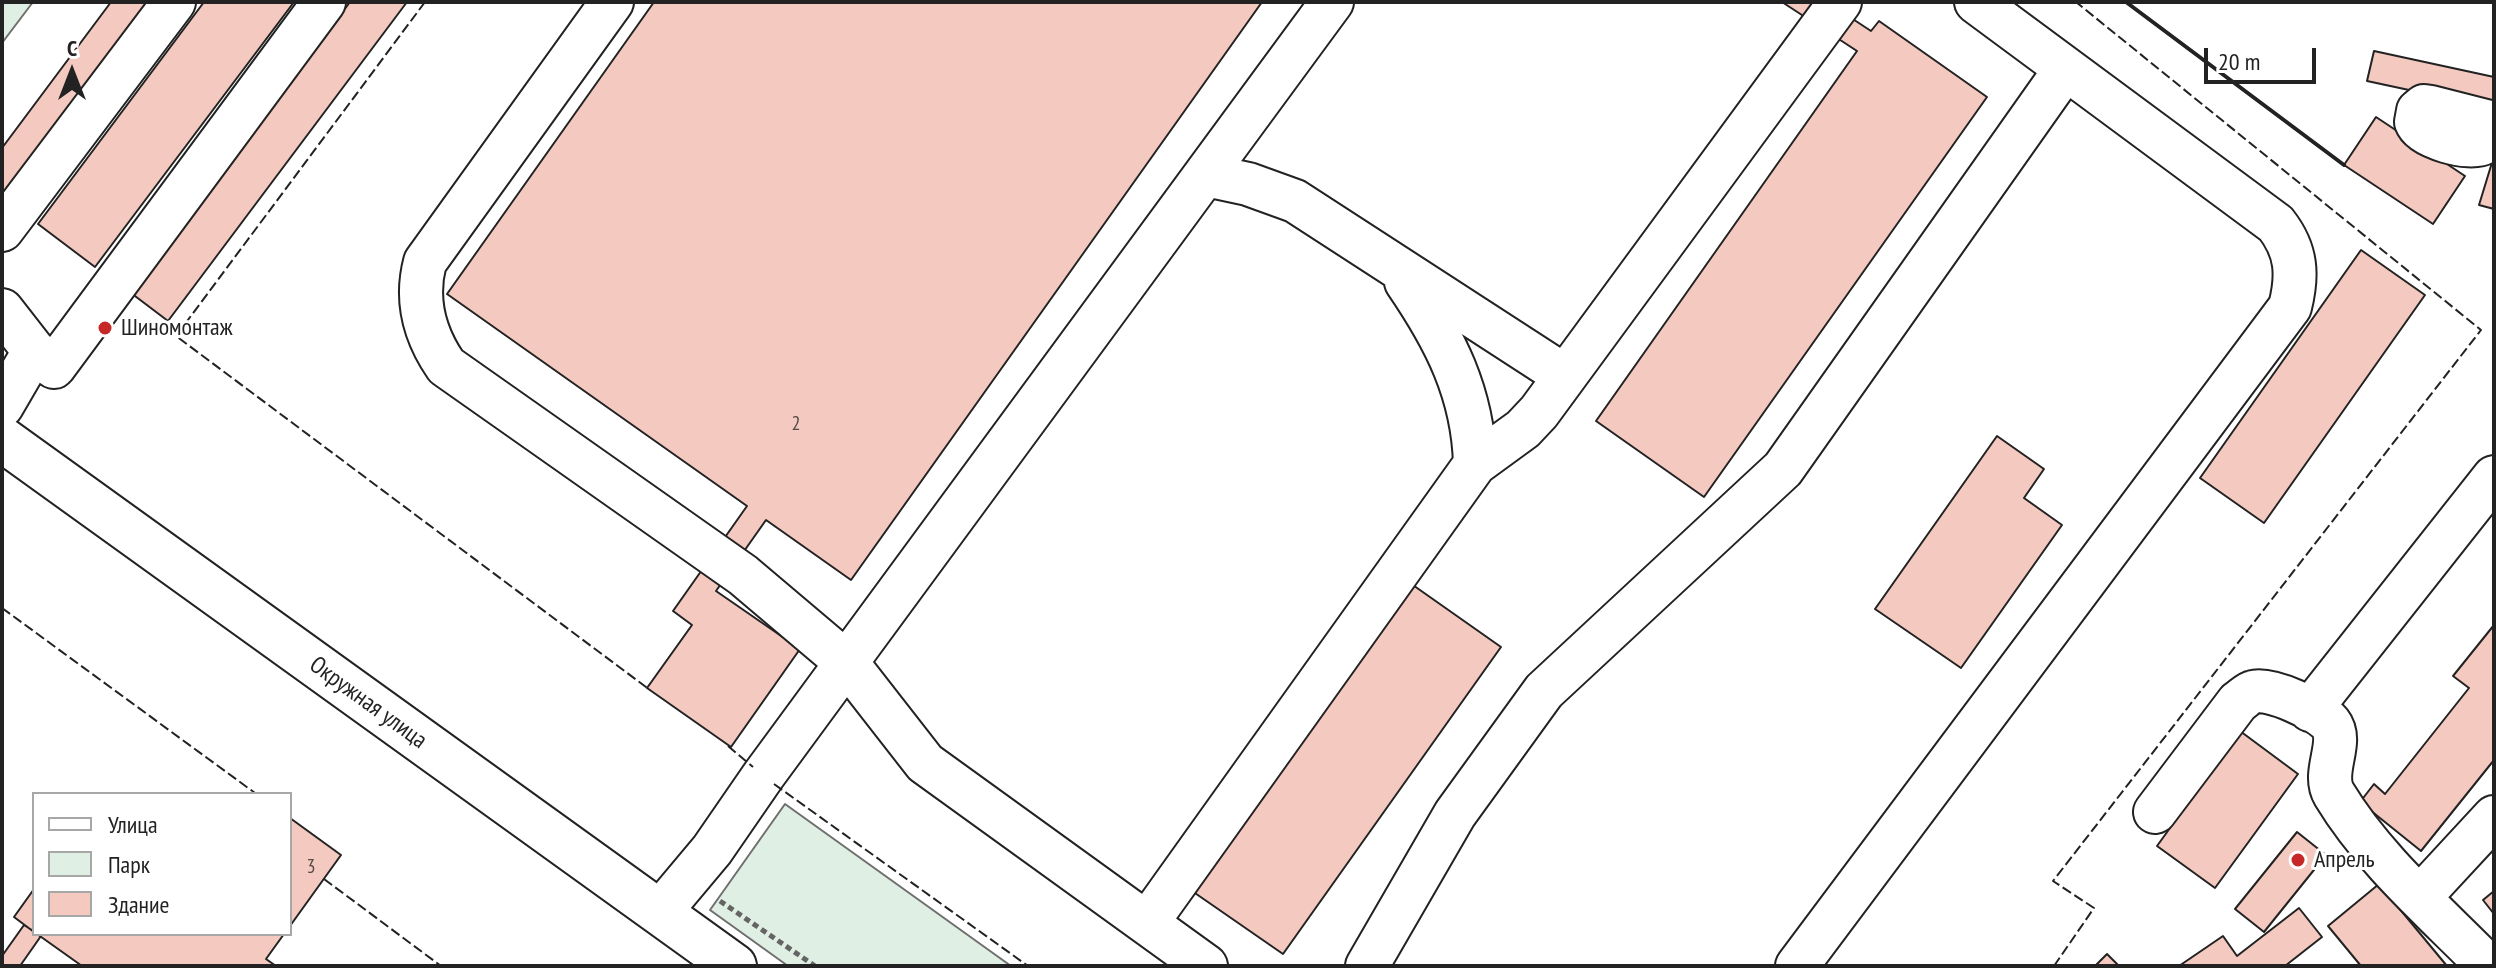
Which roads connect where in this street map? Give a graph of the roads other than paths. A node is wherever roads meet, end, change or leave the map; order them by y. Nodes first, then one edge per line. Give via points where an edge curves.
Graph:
1 (174, 2) edge
2 (324, 2) edge
3 (612, 2) edge
4 (1332, 2) edge
5 (1840, 2) edge
6 (1976, 2) edge
7 (2064, 71) junction
8 (1206, 175) junction
9 (2, 230) edge
10 (1398, 270) junction
11 (2, 310) edge
12 (34, 351) junction
13 (1565, 376) junction
14 (2, 406) edge
15 (2, 439) edge
16 (1475, 464) junction
17 (2494, 477) edge
18 (847, 663) junction
19 (2310, 710) junction
20 (2155, 812) dead end
21 (2494, 817) edge
22 (2420, 897) junction
23 (660, 912) junction
24 (1147, 923) junction
25 (734, 966) edge
26 (1206, 966) edge
27 (1367, 966) edge
28 (1797, 966) edge
29 (2488, 966) edge

1 - 9 lane
2 - 12 lane via 54,367
3 - 18 lane via 425,262 421,308 429,339 446,366 743,575
4 - 8 lane
5 - 13 lane
6 - 7 lane
7 - 27 lane via 1783,469 1544,691 1455,814
7 - 28 lane via 2276,224 2290,242 2295,262 2290,307
8 - 10 lane via 1295,201
8 - 18 lane
10 - 13 lane
10 - 16 lane via 1456,365 1470,406
11 - 12 lane
12 - 14 lane
13 - 16 lane via 1523,429
15 - 23 main road, Окружная улица
16 - 24 lane
17 - 19 lane
18 - 23 lane via 712,850
18 - 24 lane via 925,763
19 - 20 lane via 2271,691 2252,692 2238,702
19 - 22 lane via 2332,726 2328,778 2333,792 2375,850
21 - 22 lane
22 - 29 lane
23 - 25 main road, Окружная улица
24 - 26 lane

